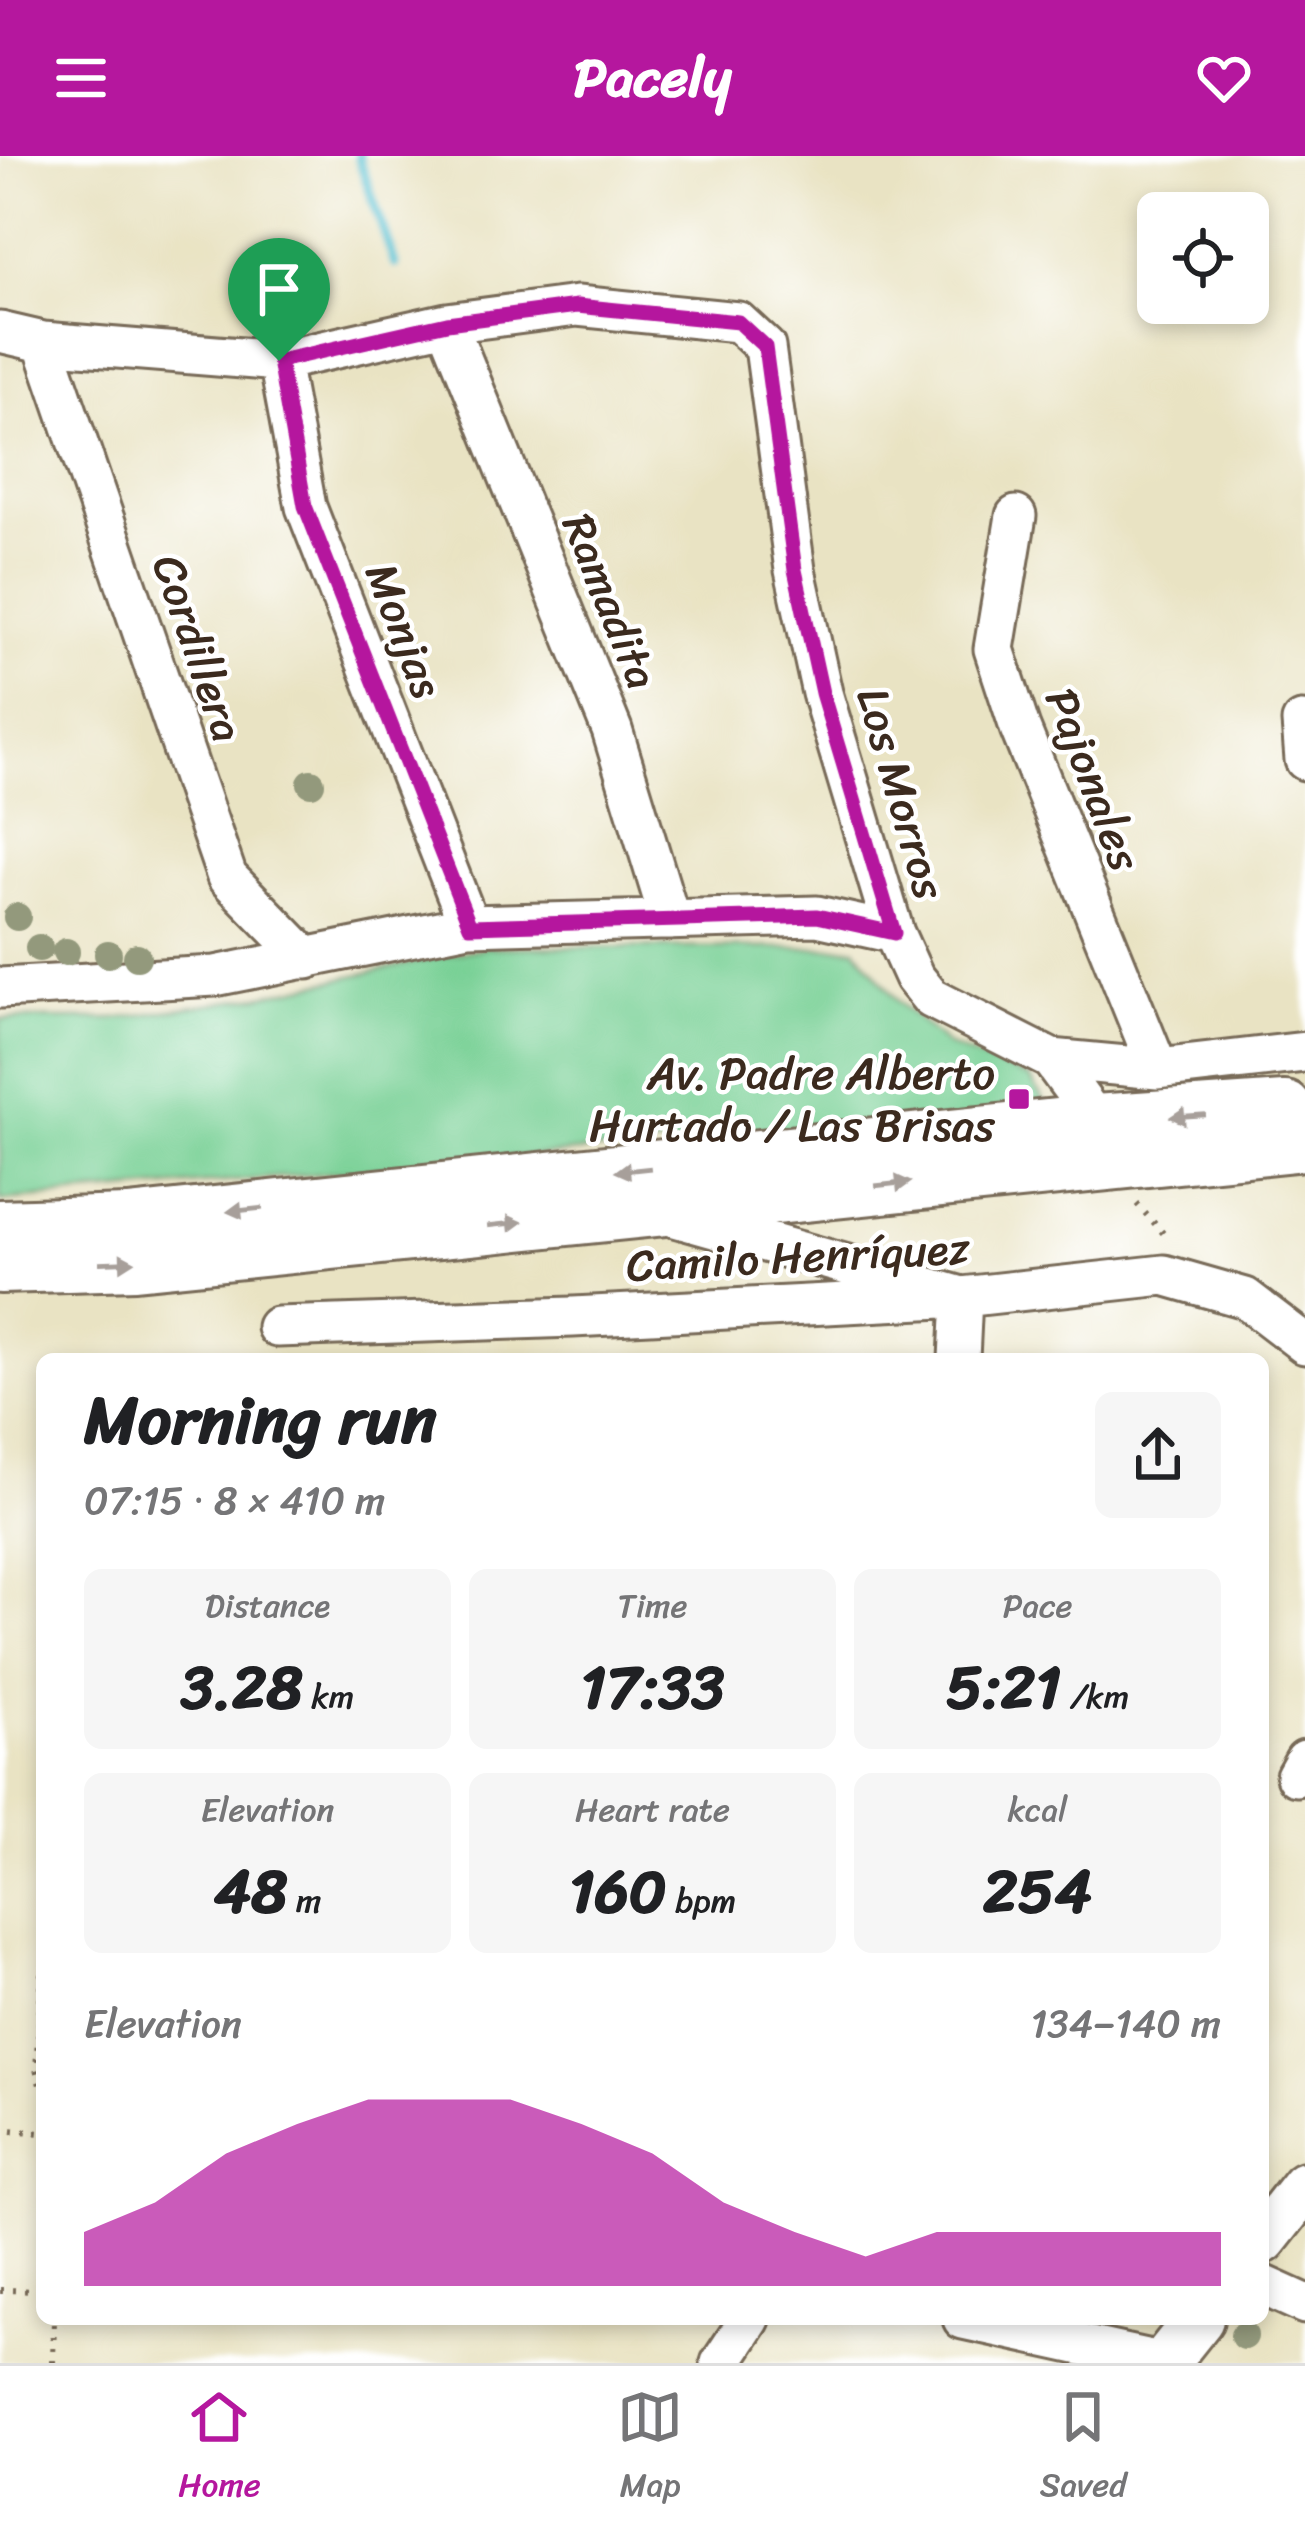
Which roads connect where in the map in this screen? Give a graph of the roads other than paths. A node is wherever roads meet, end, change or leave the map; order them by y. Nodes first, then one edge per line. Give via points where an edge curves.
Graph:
1 (447, 323) junction
2 (0, 332) edge
3 (43, 343) junction
4 (279, 361) junction
5 (1016, 516) dead end
6 (670, 920) junction
7 (470, 926) junction
8 (894, 933) junction
9 (307, 959) junction
10 (0, 988) edge
11 (1305, 1052) edge
12 (1051, 1059) junction
13 (1158, 1069) junction
14 (1305, 1108) edge
15 (1112, 1141) junction
16 (1305, 1143) edge
17 (647, 1210) junction
18 (0, 1227) edge
19 (0, 1266) edge
20 (962, 1297) junction
21 (277, 1327) dead end
22 (1305, 1344) edge
23 (959, 1353) edge
24 (1305, 2186) edge
25 (1269, 2231) edge
26 (1269, 2288) edge
27 (1305, 2304) edge
28 (746, 2325) edge
29 (990, 2325) edge
30 (1194, 2325) edge
31 (721, 2363) edge
32 (1164, 2363) edge

1 - 4 street
1 - 6 street, Ramadita via 611,730
1 - 8 street, Los Morros via 577,306 738,322 765,347 808,632
2 - 3 street
3 - 4 street
3 - 9 street, Cordillera via 226,877
4 - 7 street, Monjas via 305,506
5 - 13 street, Pajonales via 994,649
6 - 7 street
6 - 8 street via 817,916
7 - 9 street
8 - 12 street, Los Morros via 931,998
9 - 10 street via 215,976
11 - 13 street
12 - 13 street
12 - 15 street, Los Morros
14 -> 15 main road
15 - 16 main road
17 -> 15 main road
15 -> 18 main road
19 -> 17 main road via 135,1262
17 - 20 street
20 - 21 street, Camilo Henríquez
20 - 22 street, Camilo Henríquez via 1164,1275 1245,1298
20 - 23 street
24 - 25 street
26 - 27 street
28 - 31 street
29 - 32 street
30 - 32 street

